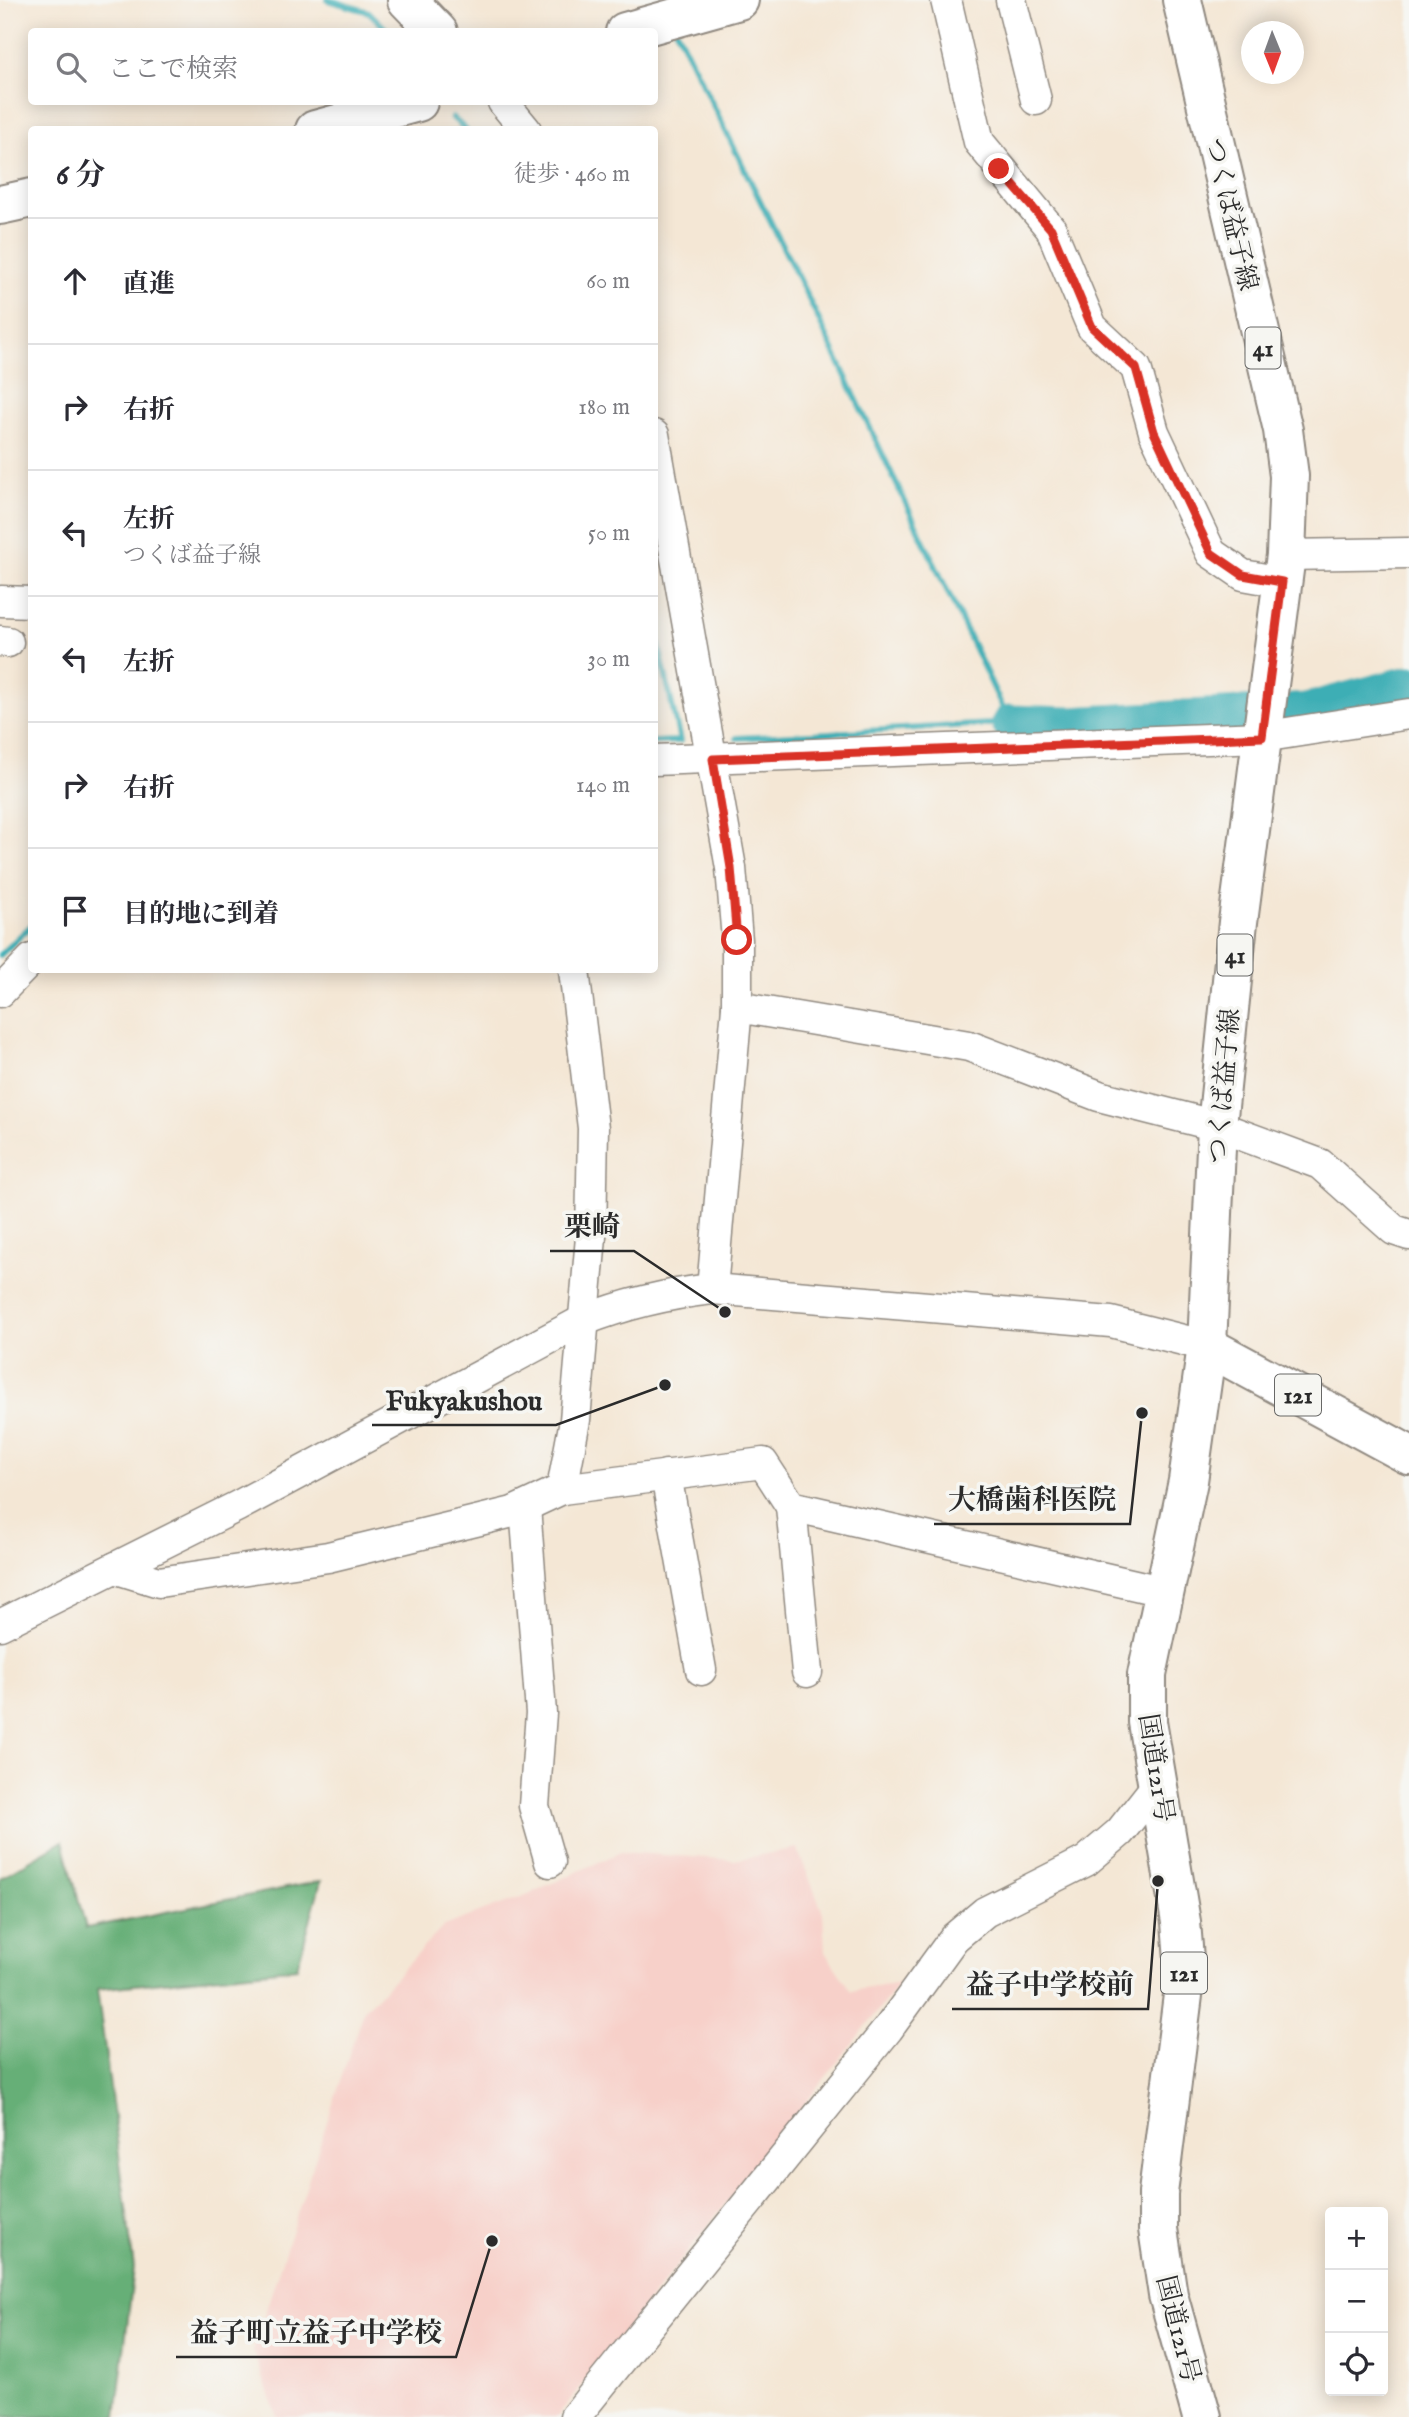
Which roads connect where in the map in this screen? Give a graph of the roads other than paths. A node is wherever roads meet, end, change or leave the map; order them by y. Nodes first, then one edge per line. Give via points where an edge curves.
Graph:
1 (407, 0) edge
2 (739, 0) edge
3 (946, 0) edge
4 (1011, 0) edge
5 (1182, 0) edge
6 (434, 28) edge
7 (639, 28) edge
8 (1036, 100) dead end
9 (407, 105) edge
10 (505, 105) edge
11 (331, 126) edge
12 (523, 126) edge
13 (28, 199) edge
14 (0, 205) edge
15 (658, 457) edge
16 (1409, 553) edge
17 (1284, 568) junction
18 (1, 601) edge
19 (28, 602) edge
20 (1409, 714) edge
21 (1264, 721) junction
22 (713, 759) junction
23 (658, 760) edge
24 (28, 963) edge
25 (573, 973) edge
26 (0, 992) edge
27 (737, 1007) junction
28 (1217, 1126) junction
29 (1409, 1235) edge
30 (712, 1289) junction
31 (582, 1321) junction
32 (1207, 1346) junction
33 (1409, 1455) edge
34 (666, 1475) junction
35 (562, 1489) junction
36 (791, 1506) junction
37 (525, 1507) junction
38 (114, 1568) junction
39 (1166, 1592) junction
40 (0, 1625) edge
41 (701, 1671) dead end
42 (807, 1672) dead end
43 (1157, 1785) junction
44 (550, 1862) dead end
45 (575, 2417) edge
46 (1202, 2417) edge

1 - 6 main road
2 - 7 main road
3 - 17 street via 979,142 1051,229 1092,327 1136,368 1154,432 1211,553 1243,575
4 - 8 street
5 - 17 main road, つくば益子線 / 41 via 1283,430 1289,476
9 - 11 main road
10 - 12 street
13 - 14 main road
15 - 22 street
16 - 17 street
17 - 21 main road, つくば益子線 / 41
18 - 19 street
20 - 21 street
21 - 22 street
21 - 28 main road, つくば益子線 / 41
22 - 23 street
22 - 27 street via 731,868
24 - 26 street
25 - 31 street via 593,1128 591,1237
27 - 28 street via 969,1045 1099,1096
27 - 30 street
28 - 29 street via 1320,1164 1394,1230
28 - 32 main road, つくば益子線 / 41
30 - 31 street via 622,1306
30 - 32 street via 1111,1322
31 - 35 street via 575,1420
31 - 38 street
32 - 33 main road, 121
32 - 39 main road, 国道121号 / 121 via 1192,1458
34 - 35 street
34 - 36 street via 763,1462
34 - 41 street
35 - 37 street
36 - 39 street
36 - 42 street
37 - 38 street via 328,1557 159,1582
37 - 44 street via 541,1713 534,1806
38 - 40 street
39 - 43 main road, 国道121号 / 121 via 1147,1675 1147,1722
43 - 45 street via 1120,1832 1086,1861 985,1912 954,1938 888,2029
43 - 46 main road, 国道121号 / 121 via 1184,1959 1184,1995 1158,2193 1158,2230 1168,2295

